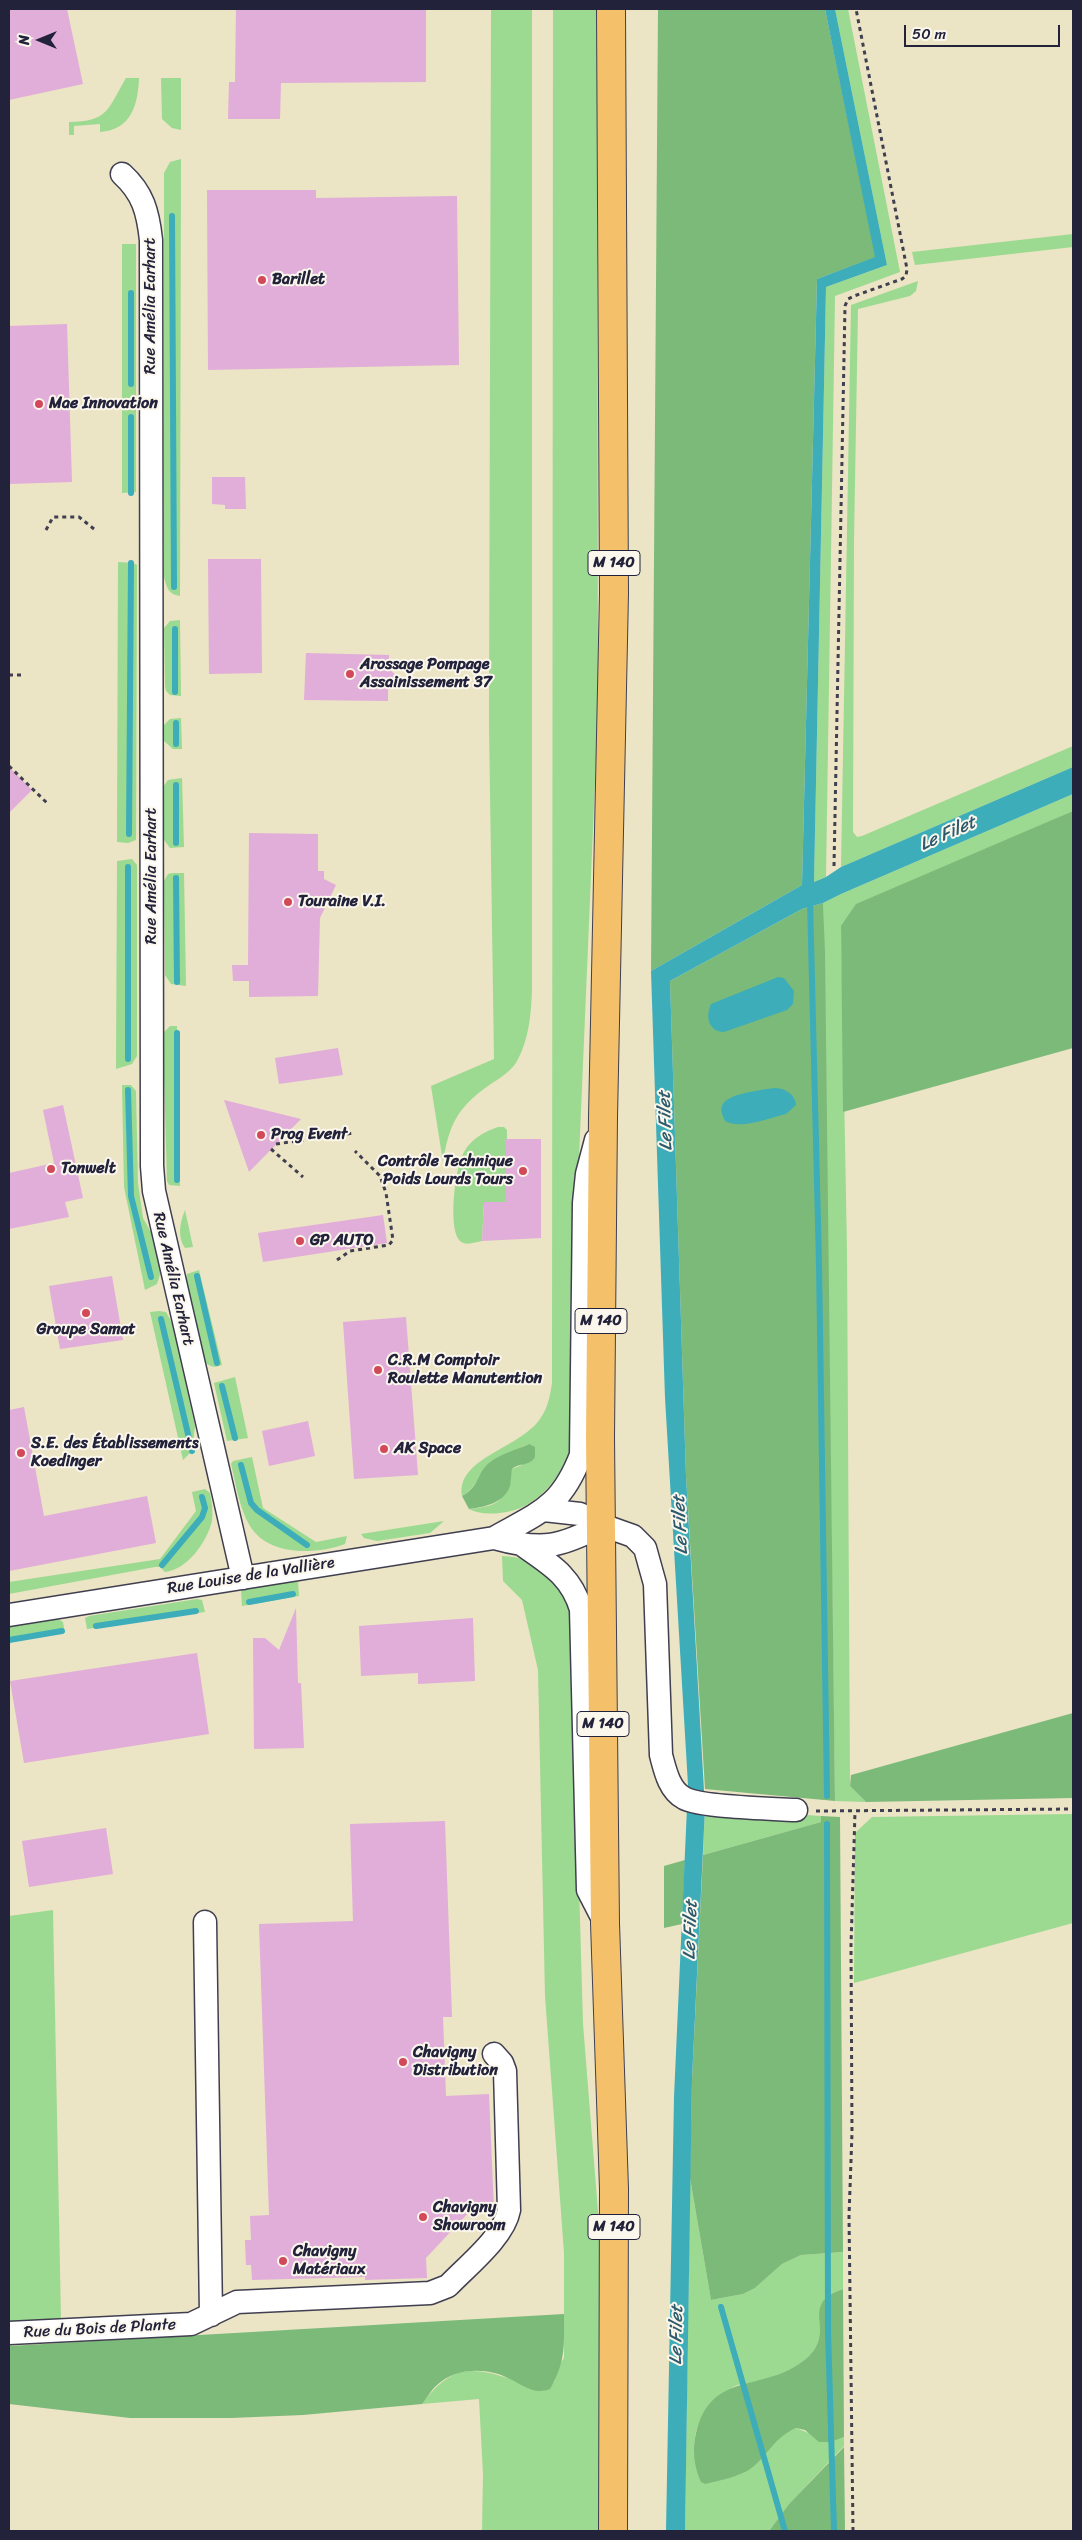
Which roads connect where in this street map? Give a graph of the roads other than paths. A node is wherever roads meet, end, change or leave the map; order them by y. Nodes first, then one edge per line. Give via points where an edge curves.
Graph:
1 (611, 9) edge
2 (122, 174) dead end
3 (603, 1117) junction
4 (544, 1510) junction
5 (602, 1525) junction
6 (494, 1538) junction
7 (524, 1546) junction
8 (242, 1578) junction
9 (9, 1615) edge
10 (796, 1810) road end
11 (205, 1922) dead end
12 (605, 1923) junction
13 (494, 2054) dead end
14 (201, 2319) junction
15 (9, 2333) edge
16 (613, 2531) edge

1 - 3 main road, M 140 via 614,593
2 - 8 street, Rue Amélia Earhart via 140,192 146,206 151,240 152,1166 157,1212
3 - 4 street, Rue Louise de la Vallière via 587,1174 584,1203 581,1455 567,1486
3 - 5 main road, M 140
4 - 5 street via 580,1514
4 - 6 street, Rue Louise de la Vallière
5 - 7 street, Rue Louise de la Vallière via 573,1540
5 - 10 street via 633,1536 645,1548 655,1584 661,1755 667,1779 691,1800
5 - 12 main road, M 140
6 - 7 street, Rue Louise de la Vallière
6 - 8 street, Rue Louise de la Vallière
7 - 12 street, Rue Louise de la Vallière via 565,1578 575,1591 581,1609 588,1890
8 - 9 street, Rue Louise de la Vallière
11 - 14 street
12 - 16 main road, M 140 via 614,2189
13 - 14 street via 505,2071 509,2210 503,2228 448,2286 430,2293 237,2302
14 - 15 street, Rue du Bois de Plante

